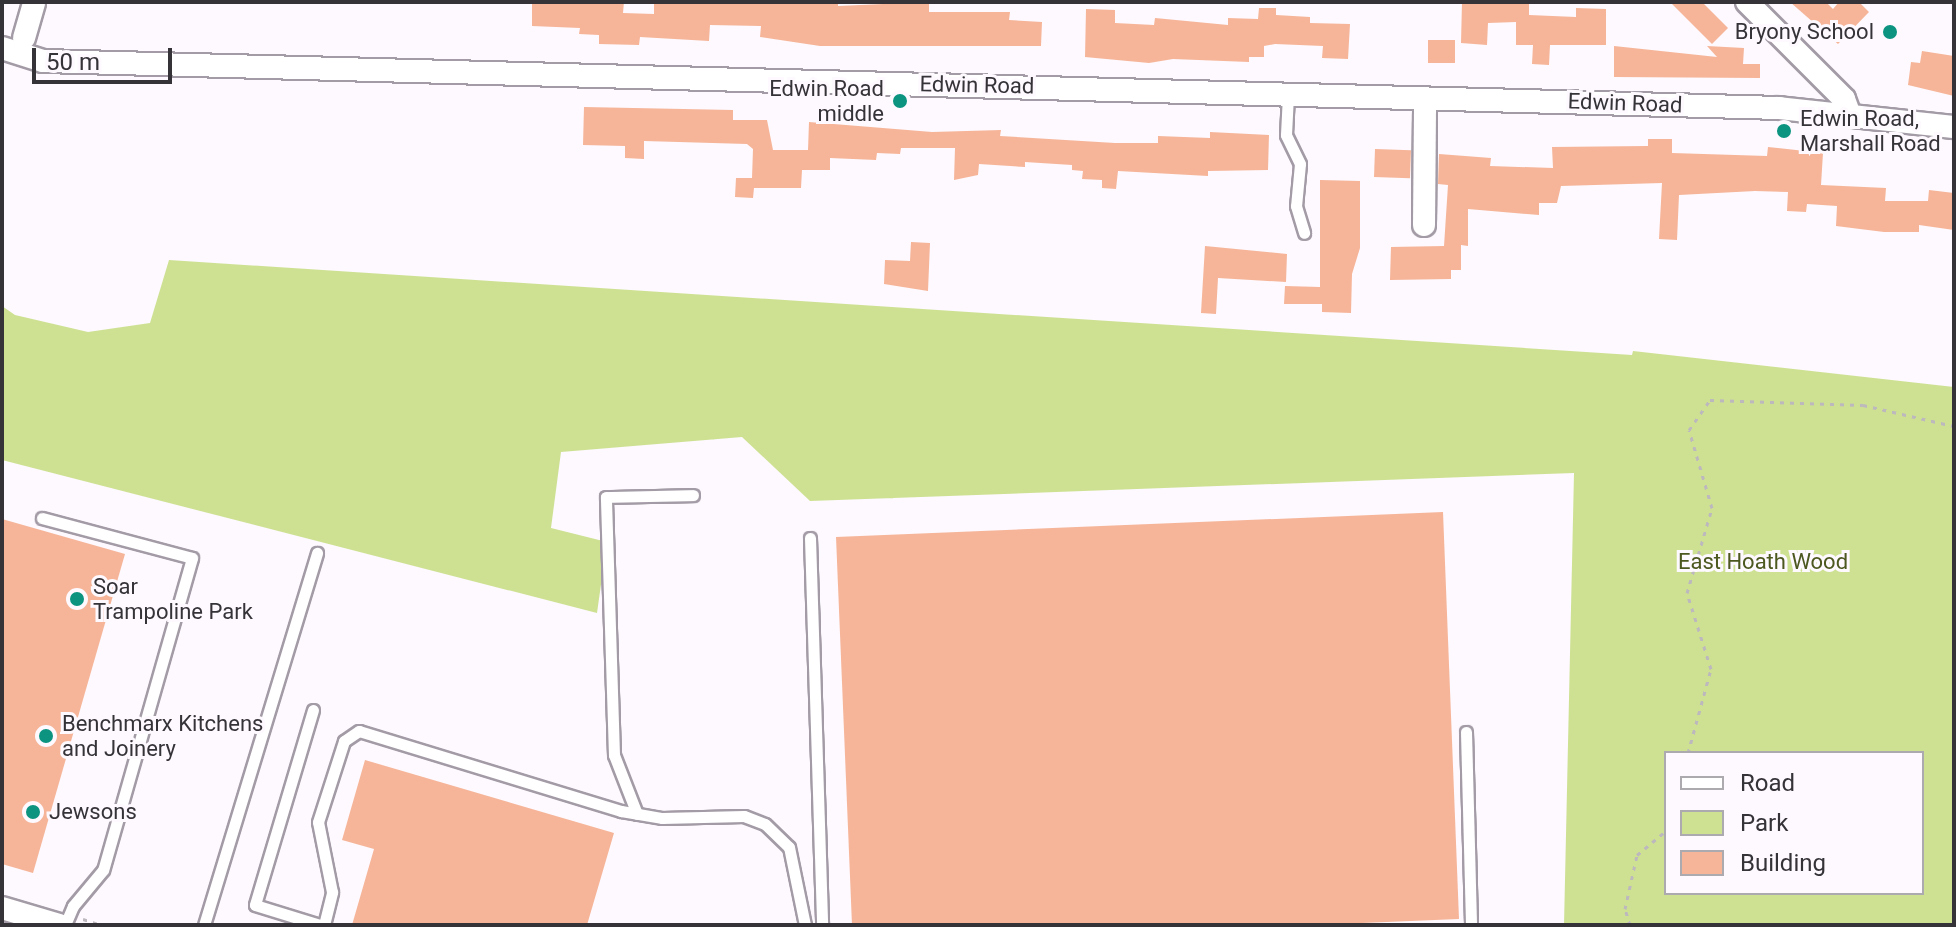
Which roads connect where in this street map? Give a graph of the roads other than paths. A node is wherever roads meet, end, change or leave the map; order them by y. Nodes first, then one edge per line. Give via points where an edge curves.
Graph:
1 (34, 2) edge
2 (1747, 2) edge
3 (24, 38) dead end
4 (2, 48) edge
5 (1288, 95) junction
6 (1425, 99) junction
7 (1849, 113) junction
8 (1954, 127) edge
9 (1424, 225) dead end
10 (1304, 233) dead end
11 (693, 495) dead end
12 (42, 518) dead end
13 (810, 538) dead end
14 (317, 553) dead end
15 (313, 710) dead end
16 (1466, 732) dead end
17 (637, 814) junction
18 (2, 908) edge
19 (62, 925) edge
20 (204, 925) edge
21 (322, 925) edge
22 (805, 925) edge
23 (822, 925) edge
24 (1471, 925) edge

1 - 3 street
2 - 7 street via 1844,99
4 - 5 street, Edwin Road via 43,61
5 - 6 street, Edwin Road
5 - 10 lane via 1286,135 1300,164 1296,206
6 - 7 street, Edwin Road
6 - 9 street
7 - 8 street, Edwin Road
11 - 17 lane via 606,497 614,755
12 - 19 lane via 192,558 103,870
13 - 23 lane
14 - 20 lane
15 - 21 lane via 255,905
16 - 24 lane
17 - 21 lane via 372,733 349,733 318,822 332,892
17 - 22 lane via 744,816 765,824 789,847
18 - 19 street

